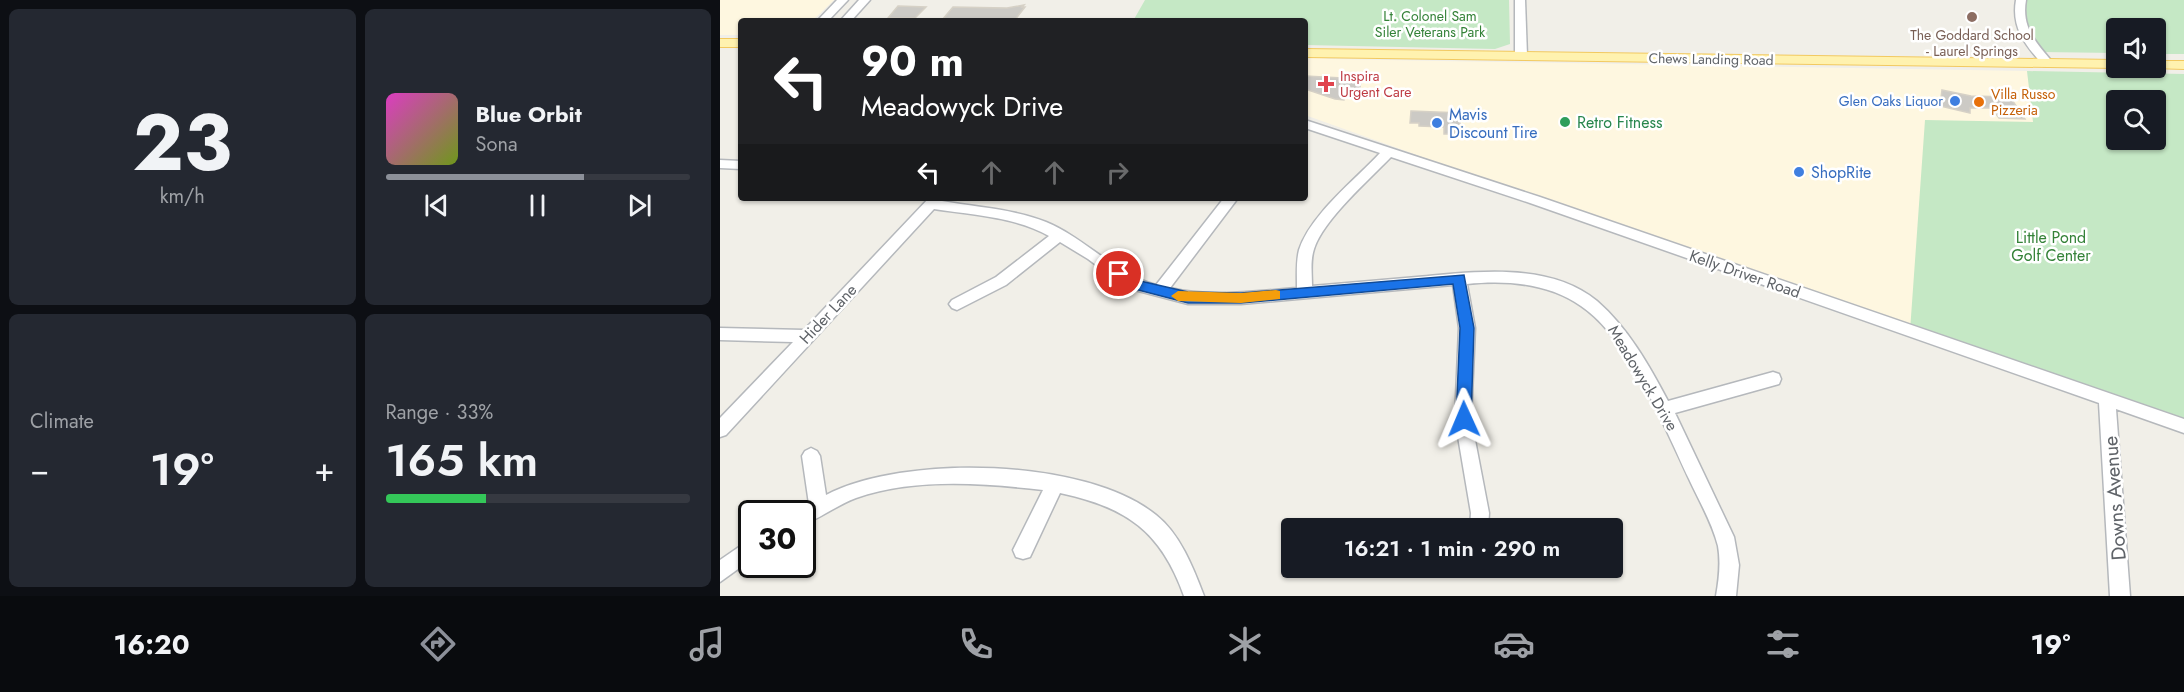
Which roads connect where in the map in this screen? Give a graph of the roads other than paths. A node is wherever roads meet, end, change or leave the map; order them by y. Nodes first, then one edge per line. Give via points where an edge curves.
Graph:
1 (843, 0) edge
2 (865, 0) edge
3 (1520, 0) edge
4 (2021, 0) edge
5 (825, 18) edge
6 (848, 18) edge
7 (720, 43) edge
8 (738, 43) edge
9 (1308, 53) edge
10 (1521, 56) junction
11 (2048, 64) junction
12 (2106, 64) edge
13 (2166, 65) edge
14 (2184, 66) edge
15 (1308, 125) edge
16 (1387, 153) junction
17 (720, 164) edge
18 (738, 165) edge
19 (934, 201) edge
20 (1229, 201) edge
21 (1060, 235) junction
22 (1459, 278) junction
23 (1159, 291) junction
24 (1305, 292) junction
25 (957, 304) dead end
26 (720, 334) edge
27 (808, 336) junction
28 (1773, 379) dead end
29 (2108, 400) junction
30 (1664, 409) junction
31 (2184, 426) edge
32 (720, 430) edge
33 (811, 456) dead end
34 (1055, 484) junction
35 (819, 508) junction
36 (816, 510) edge
37 (1480, 518) edge
38 (1023, 550) dead end
39 (738, 558) edge
40 (720, 572) edge
41 (1194, 596) edge
42 (1726, 596) edge
43 (2120, 596) edge

1 - 5 street
2 - 6 street
3 - 10 street
4 - 11 street via 2018,10 2024,37
7 - 8 main road
9 - 10 main road, Chews Landing Road
10 - 11 main road, Chews Landing Road
11 - 12 main road, Chews Landing Road
13 - 14 main road
15 - 16 street, Kelly Driver Road
16 - 24 street via 1318,228 1307,247
16 - 29 street, Kelly Driver Road via 1535,200
17 - 18 street
19 - 21 street, Meadowyck Drive via 1041,225
19 - 27 street, Hider Lane
20 - 23 street
21 - 23 street, Meadowyck Drive via 1132,284
21 - 25 street via 1001,281
22 - 24 street, Meadowyck Drive
22 - 30 street, Meadowyck Drive via 1532,279 1588,303 1607,319
22 - 37 street via 1467,328 1464,419
23 - 24 street, Meadowyck Drive via 1188,298
26 - 27 street
27 - 32 street, Hider Lane
28 - 30 street
29 - 31 street, Kelly Driver Road
29 - 43 street, Downs Avenue
30 - 42 street, Meadowyck Drive via 1727,545 1730,568
33 - 35 street
34 - 35 street via 1031,479 922,477 855,491
34 - 38 street
34 - 41 street via 1104,495 1148,519 1185,567
35 - 36 street
39 - 40 street

